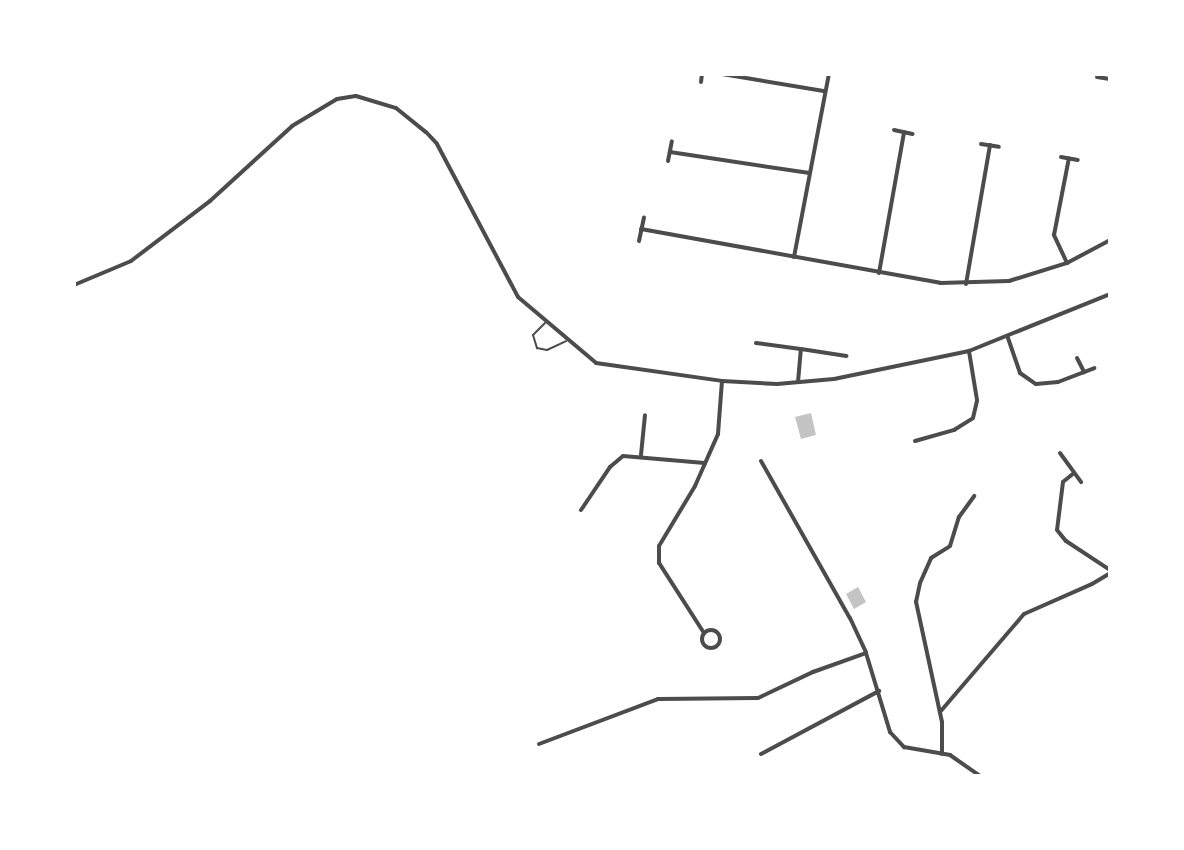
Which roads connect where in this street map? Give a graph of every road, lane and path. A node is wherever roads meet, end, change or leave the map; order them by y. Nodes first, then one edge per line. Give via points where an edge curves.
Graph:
1 (702, 74) edge
2 (722, 74) edge
3 (829, 74) edge
4 (1097, 77) dead end
5 (1108, 77) edge
6 (701, 82) dead end
7 (824, 91) junction
8 (894, 130) dead end
9 (904, 132) junction
10 (913, 134) dead end
11 (672, 141) dead end
12 (981, 144) dead end
13 (990, 145) junction
14 (999, 147) dead end
15 (670, 152) junction
16 (1061, 157) dead end
17 (1069, 158) junction
18 (1078, 160) dead end
19 (668, 161) dead end
20 (809, 173) junction
21 (644, 218) dead end
22 (641, 229) junction
23 (639, 241) dead end
24 (1109, 243) edge
25 (794, 257) junction
26 (1067, 263) junction
27 (879, 273) junction
28 (966, 284) junction
29 (74, 285) edge
30 (1110, 294) edge
31 (545, 323) junction
32 (1008, 338) junction
33 (566, 341) junction
34 (756, 343) dead end
35 (801, 349) junction
36 (969, 351) junction
37 (846, 356) dead end
38 (1077, 358) dead end
39 (1094, 368) dead end
40 (1084, 372) junction
41 (722, 381) junction
42 (798, 382) junction
43 (645, 415) dead end
44 (915, 441) dead end
45 (1060, 453) dead end
46 (641, 455) junction
47 (761, 461) dead end
48 (705, 463) junction
49 (1074, 473) junction
50 (1081, 482) dead end
51 (974, 496) dead end
52 (581, 510) dead end
53 (1110, 571) edge
54 (704, 633) junction
55 (866, 653) junction
56 (879, 691) junction
57 (940, 712) junction
58 (539, 744) dead end
59 (761, 754) dead end
60 (942, 754) junction
61 (980, 776) edge

1 - 6 street
2 - 7 street
3 - 7 street
4 - 5 street
7 - 20 street
8 - 9 street
9 - 10 street
9 - 27 street
11 - 15 street
12 - 13 street
13 - 14 street
13 - 28 street
15 - 19 street
15 - 20 street
16 - 17 street
17 - 18 street
17 - 26 street via 1054,235
20 - 25 street
21 - 22 street
22 - 23 street
22 - 25 street
24 - 26 street
25 - 27 street
26 - 28 street via 1009,281
27 - 28 street
29 - 31 street via 131,261 210,201 292,126 337,99 356,96 396,108 437,144 513,291
30 - 32 street
31 - 33 street
31 - 33 lane via 533,335 537,348 547,350
32 - 36 street
32 - 40 street via 1026,379 1047,384
33 - 41 street via 596,363
34 - 35 street
35 - 37 street
35 - 42 street
36 - 42 street
36 - 44 street via 977,391 973,418 954,430
38 - 40 street
39 - 40 street
41 - 42 street
41 - 48 street via 718,434
43 - 46 street
45 - 49 street
46 - 48 street
46 - 52 street via 623,456 610,467
47 - 55 street
48 - 54 street via 659,546 659,563
49 - 50 street
49 - 53 street via 1063,482 1057,530
51 - 57 street via 959,517 950,546 931,558 916,602
53 - 57 street via 1024,614
54 - 54 street via 716,631 718,645 705,646
55 - 56 street
55 - 58 street via 758,698 658,699
56 - 59 street
56 - 60 street via 890,732 898,742
57 - 60 street
60 - 61 street

